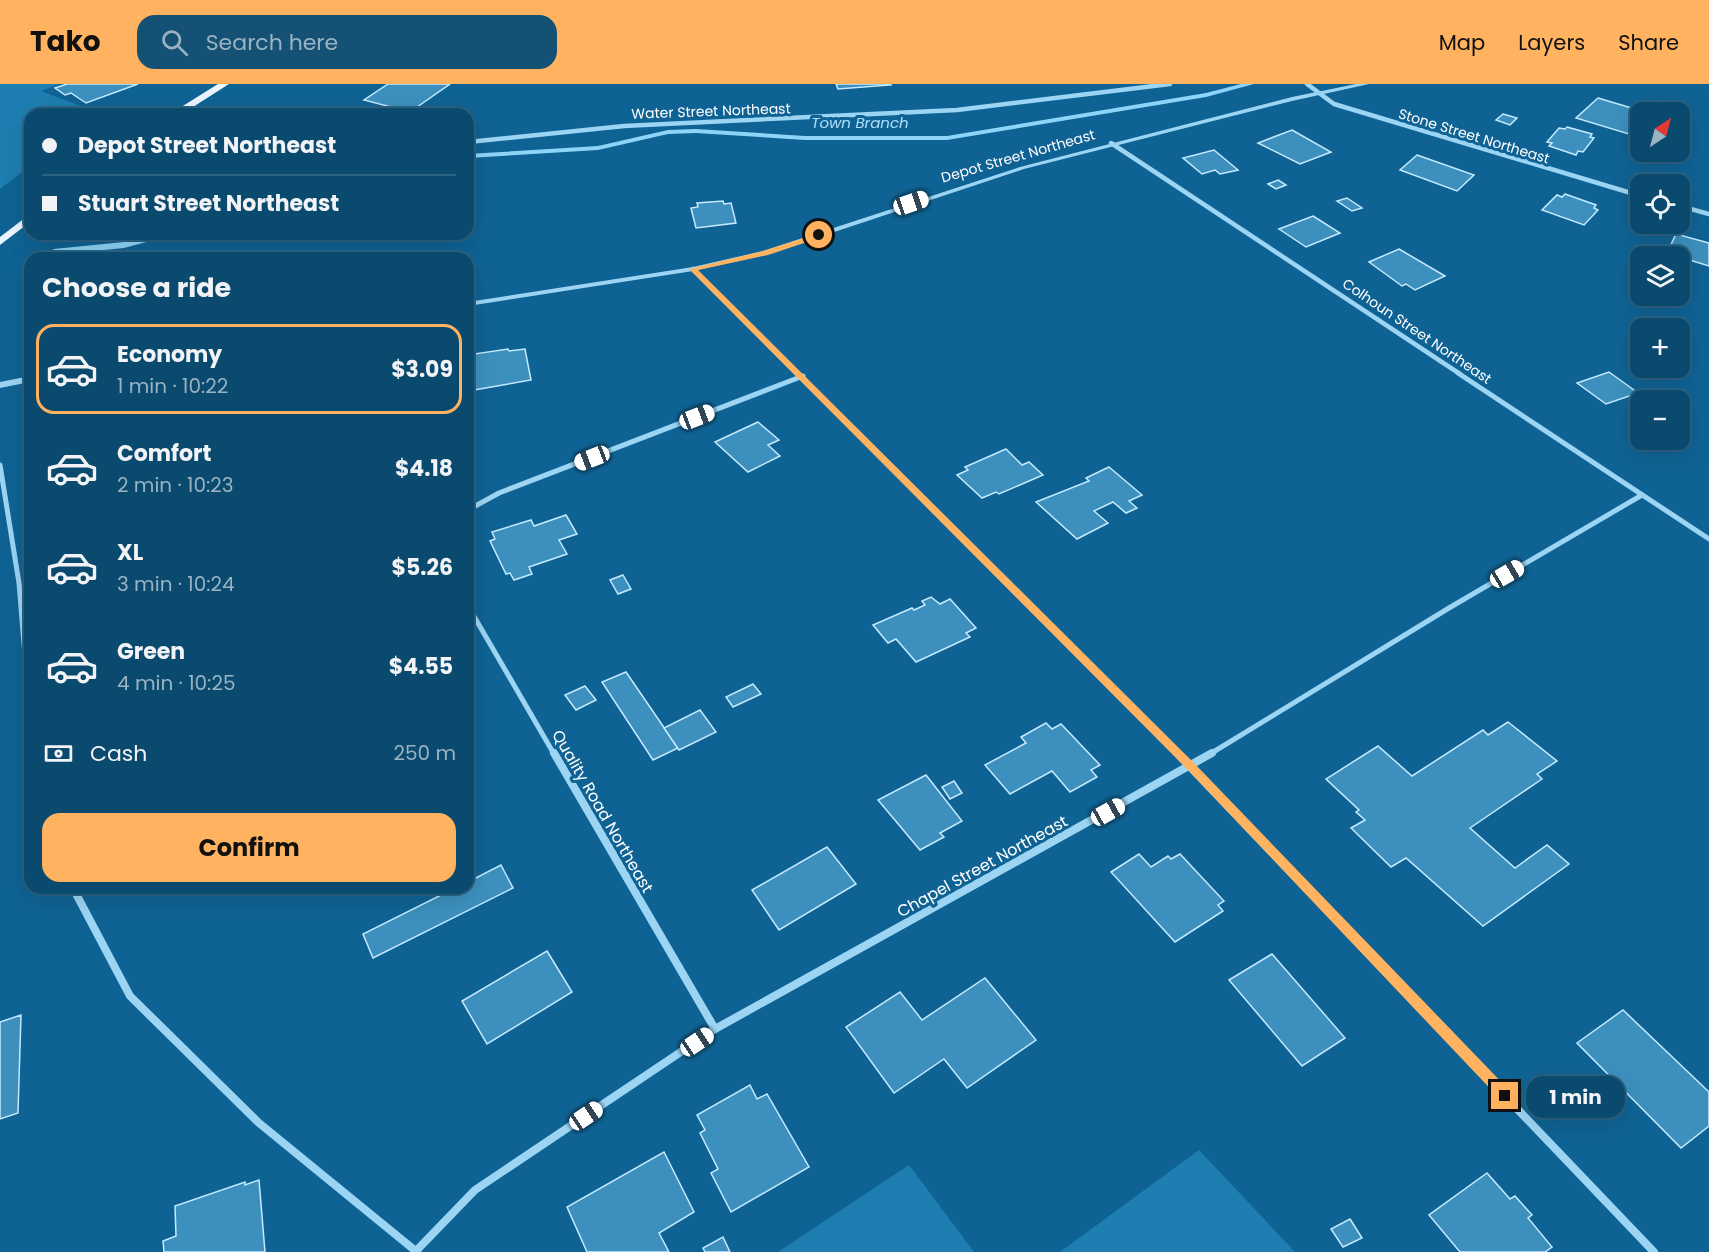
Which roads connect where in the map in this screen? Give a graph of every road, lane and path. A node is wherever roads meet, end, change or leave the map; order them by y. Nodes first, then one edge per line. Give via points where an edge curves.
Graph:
1 (224, 84) edge
2 (1170, 84) edge
3 (1307, 84) edge
4 (1366, 84) edge
5 (1319, 93) junction
6 (185, 108) edge
7 (474, 141) edge
8 (1111, 143) junction
9 (1630, 192) edge
10 (1690, 209) edge
11 (1709, 214) edge
12 (24, 222) edge
13 (0, 242) edge
14 (693, 269) junction
15 (474, 303) edge
16 (803, 376) junction
17 (24, 381) edge
18 (0, 385) edge
19 (0, 465) edge
20 (1642, 495) junction
21 (474, 507) edge
22 (1709, 539) edge
23 (474, 616) edge
24 (24, 644) edge
25 (1190, 766) junction
26 (75, 894) edge
27 (715, 1029) junction
28 (417, 1252) edge
29 (1654, 1252) edge

1 - 6 main road
2 - 7 street, Water Street Northeast via 996,106 886,115 611,126
3 - 5 street, Stone Street Northeast
4 - 5 street, Depot Street Northeast
5 - 8 street, Depot Street Northeast
5 - 9 street, Stone Street Northeast via 1334,104
8 - 14 street, Depot Street Northeast via 929,197 765,253
8 - 20 street, Colhoun Street Northeast
10 - 11 street
12 - 13 main road
14 - 15 street, Depot Street Northeast
14 - 16 street
16 - 21 street via 499,493
16 - 25 street
17 - 18 street
19 - 24 street via 19,583
20 - 22 street, Colhoun Street Northeast
20 - 25 street, Chapel Street Northeast
23 - 27 street, Quality Road Northeast
25 - 27 street, Chapel Street Northeast
25 - 29 street
26 - 28 street via 130,996 258,1123
27 - 28 street, Chapel Street Northeast via 475,1190

